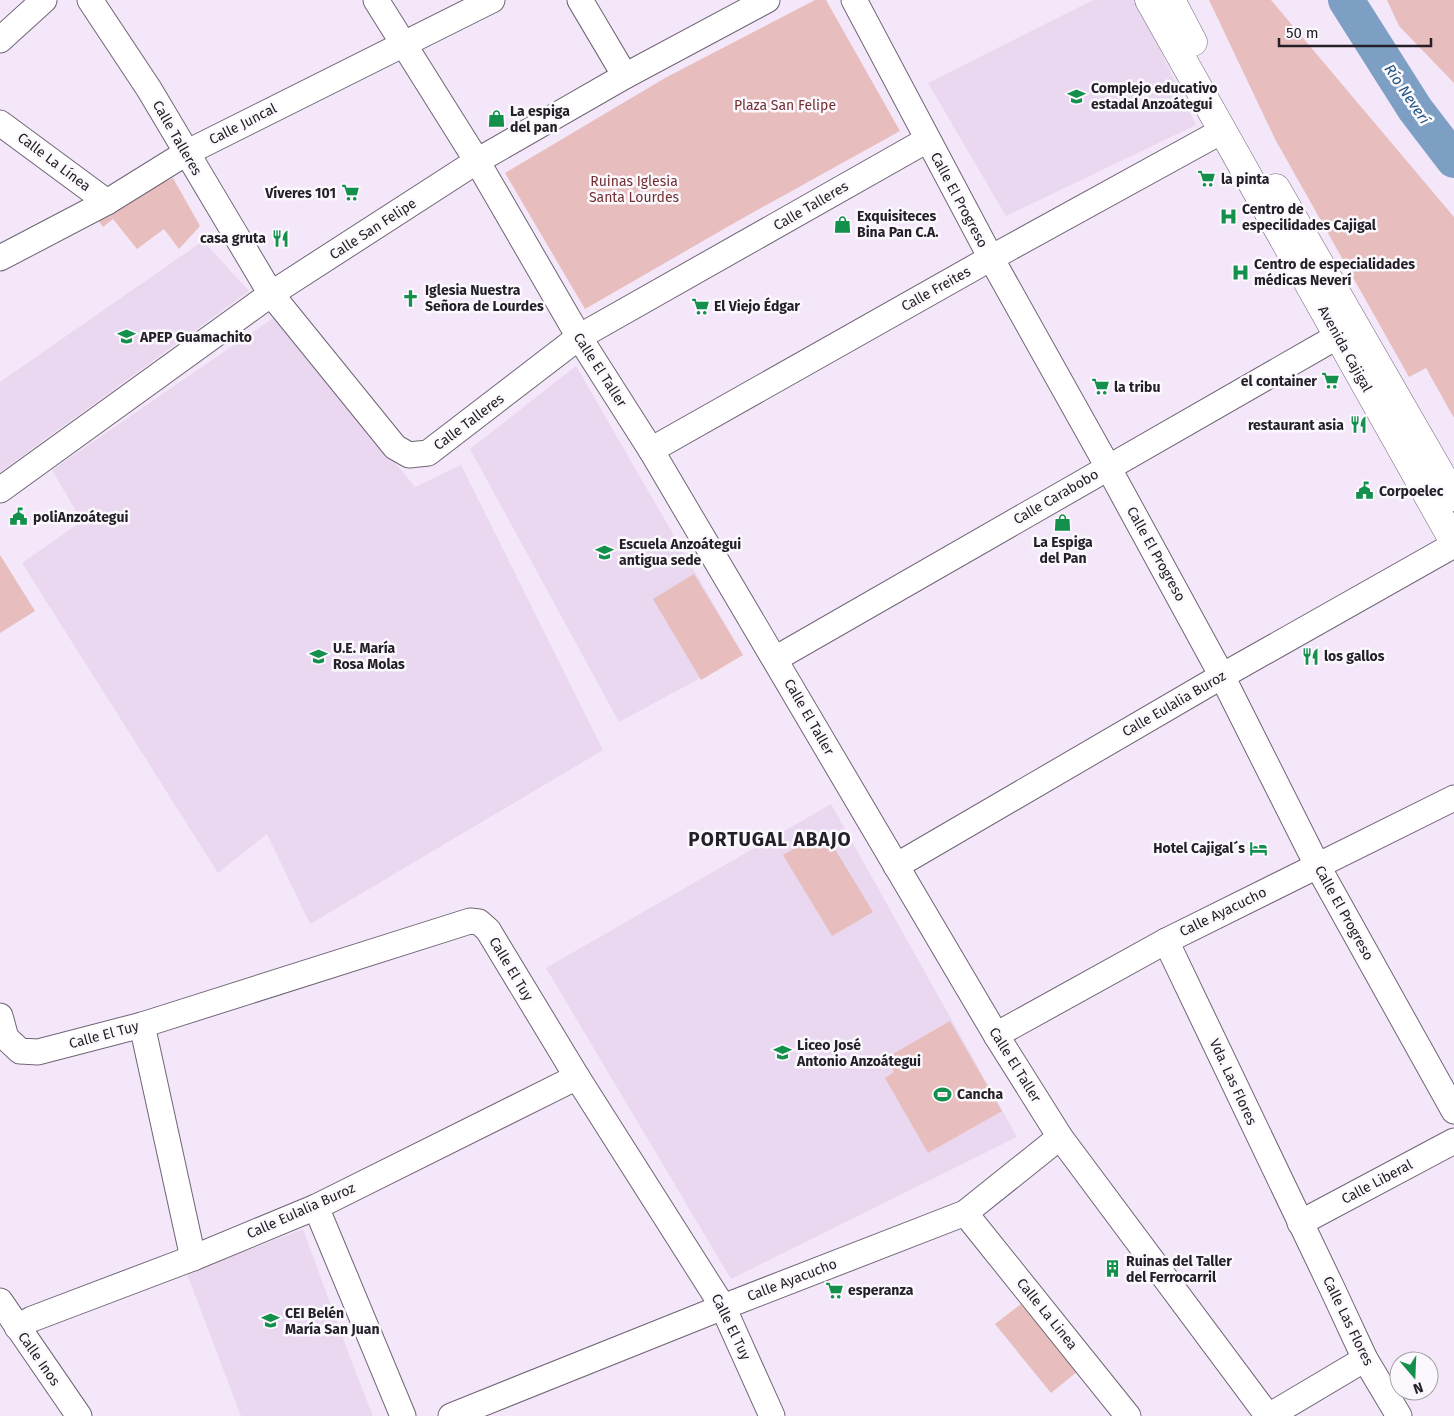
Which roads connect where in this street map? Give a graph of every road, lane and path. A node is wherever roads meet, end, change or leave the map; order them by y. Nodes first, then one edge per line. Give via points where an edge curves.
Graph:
1 (44, 0) edge
2 (90, 0) edge
3 (376, 0) edge
4 (492, 0) edge
5 (580, 0) edge
6 (767, 0) edge
7 (854, 0) edge
8 (1149, 0) edge
9 (1171, 0) edge
10 (0, 40) edge
11 (402, 44) junction
12 (625, 76) junction
13 (0, 123) edge
14 (1222, 131) junction
15 (927, 140) junction
16 (186, 154) junction
17 (477, 161) junction
18 (107, 202) junction
19 (0, 258) edge
20 (991, 258) junction
21 (271, 294) junction
22 (1338, 336) junction
23 (579, 337) junction
24 (651, 450) junction
25 (1108, 467) junction
26 (0, 490) edge
27 (1454, 497) edge
28 (1454, 542) edge
29 (1454, 546) edge
30 (775, 659) junction
31 (1222, 676) junction
32 (1454, 798) edge
33 (1318, 865) junction
34 (896, 866) junction
35 (1166, 940) junction
36 (0, 1018) edge
37 (142, 1025) junction
38 (996, 1035) junction
39 (577, 1077) junction
40 (1454, 1111) edge
41 (1060, 1137) junction
42 (1454, 1142) edge
43 (316, 1207) junction
44 (965, 1212) junction
45 (1300, 1223) junction
46 (192, 1258) junction
47 (0, 1301) edge
48 (723, 1306) junction
49 (17, 1327) junction
50 (1365, 1359) junction
51 (79, 1416) edge
52 (402, 1416) edge
53 (451, 1416) edge
54 (772, 1416) edge
55 (1128, 1416) edge
56 (1268, 1416) edge
57 (1399, 1416) edge

1 - 10 street
2 - 16 street, Calle Talleres via 149,89
3 - 11 street, Calle El Taller
4 - 11 street, Calle Juncal
5 - 12 street
6 - 12 street, Calle San Felipe
7 - 15 street, Calle El Progreso
8 - 14 main road, Avenida Cajigal
9 - 27 main road, Avenida Cajigal
11 - 16 street, Calle Juncal
11 - 17 street, Calle El Taller
12 - 17 street, Calle San Felipe
13 - 18 street, Calle La Línea
14 - 20 street, Calle Freites
14 - 22 main road, Avenida Cajigal
15 - 20 street, Calle El Progreso
15 - 23 street, Calle Talleres
16 - 18 street, Calle Juncal
16 - 21 street, Calle Talleres
17 - 21 street, Calle San Felipe
17 - 23 street, Calle El Taller
18 - 19 street, Calle Juncal
20 - 24 street, Calle Freites
20 - 25 street, Calle El Progreso
21 - 23 street, Calle Talleres via 395,447 409,455 428,453
21 - 26 street, Calle San Felipe
22 - 25 street, Calle Carabobo
22 - 28 main road, Avenida Cajigal
23 - 24 street, Calle El Taller
24 - 30 street, Calle El Taller
25 - 30 street, Calle Carabobo
25 - 31 street, Calle El Progreso
29 - 31 street, Calle Eulalia Buroz
30 - 34 street, Calle El Taller
31 - 33 street, Calle El Progreso
31 - 34 street, Calle Eulalia Buroz
32 - 33 street, Calle Ayacucho
33 - 35 street, Calle Ayacucho
33 - 40 street, Calle El Progreso
34 - 38 street, Calle El Taller
35 - 38 street, Calle Ayacucho
35 - 45 street, Vda. Las Flores
36 - 37 street, Calle El Tuy via 6,1038 20,1051 38,1052
37 - 39 street, Calle El Tuy via 470,921 479,922 488,930
37 - 46 street
38 - 41 street, Calle El Taller
39 - 43 street, Calle Eulalia Buroz
39 - 48 street, Calle El Tuy
41 - 44 street, Calle Ayacucho
41 - 56 street, Calle El Taller
42 - 45 street, Calle Liberal
43 - 46 street, Calle Eulalia Buroz
43 - 52 street
44 - 48 street, Calle Ayacucho
44 - 55 street, Calle La Linea
45 - 50 street, Calle Las Flores
46 - 49 street, Calle Eulalia Buroz
47 - 49 street, Calle Inos
48 - 53 street, Calle Ayacucho
48 - 54 street, Calle El Tuy
49 - 51 street, Calle Inos
50 - 56 street
50 - 57 street, Calle Las Flores

